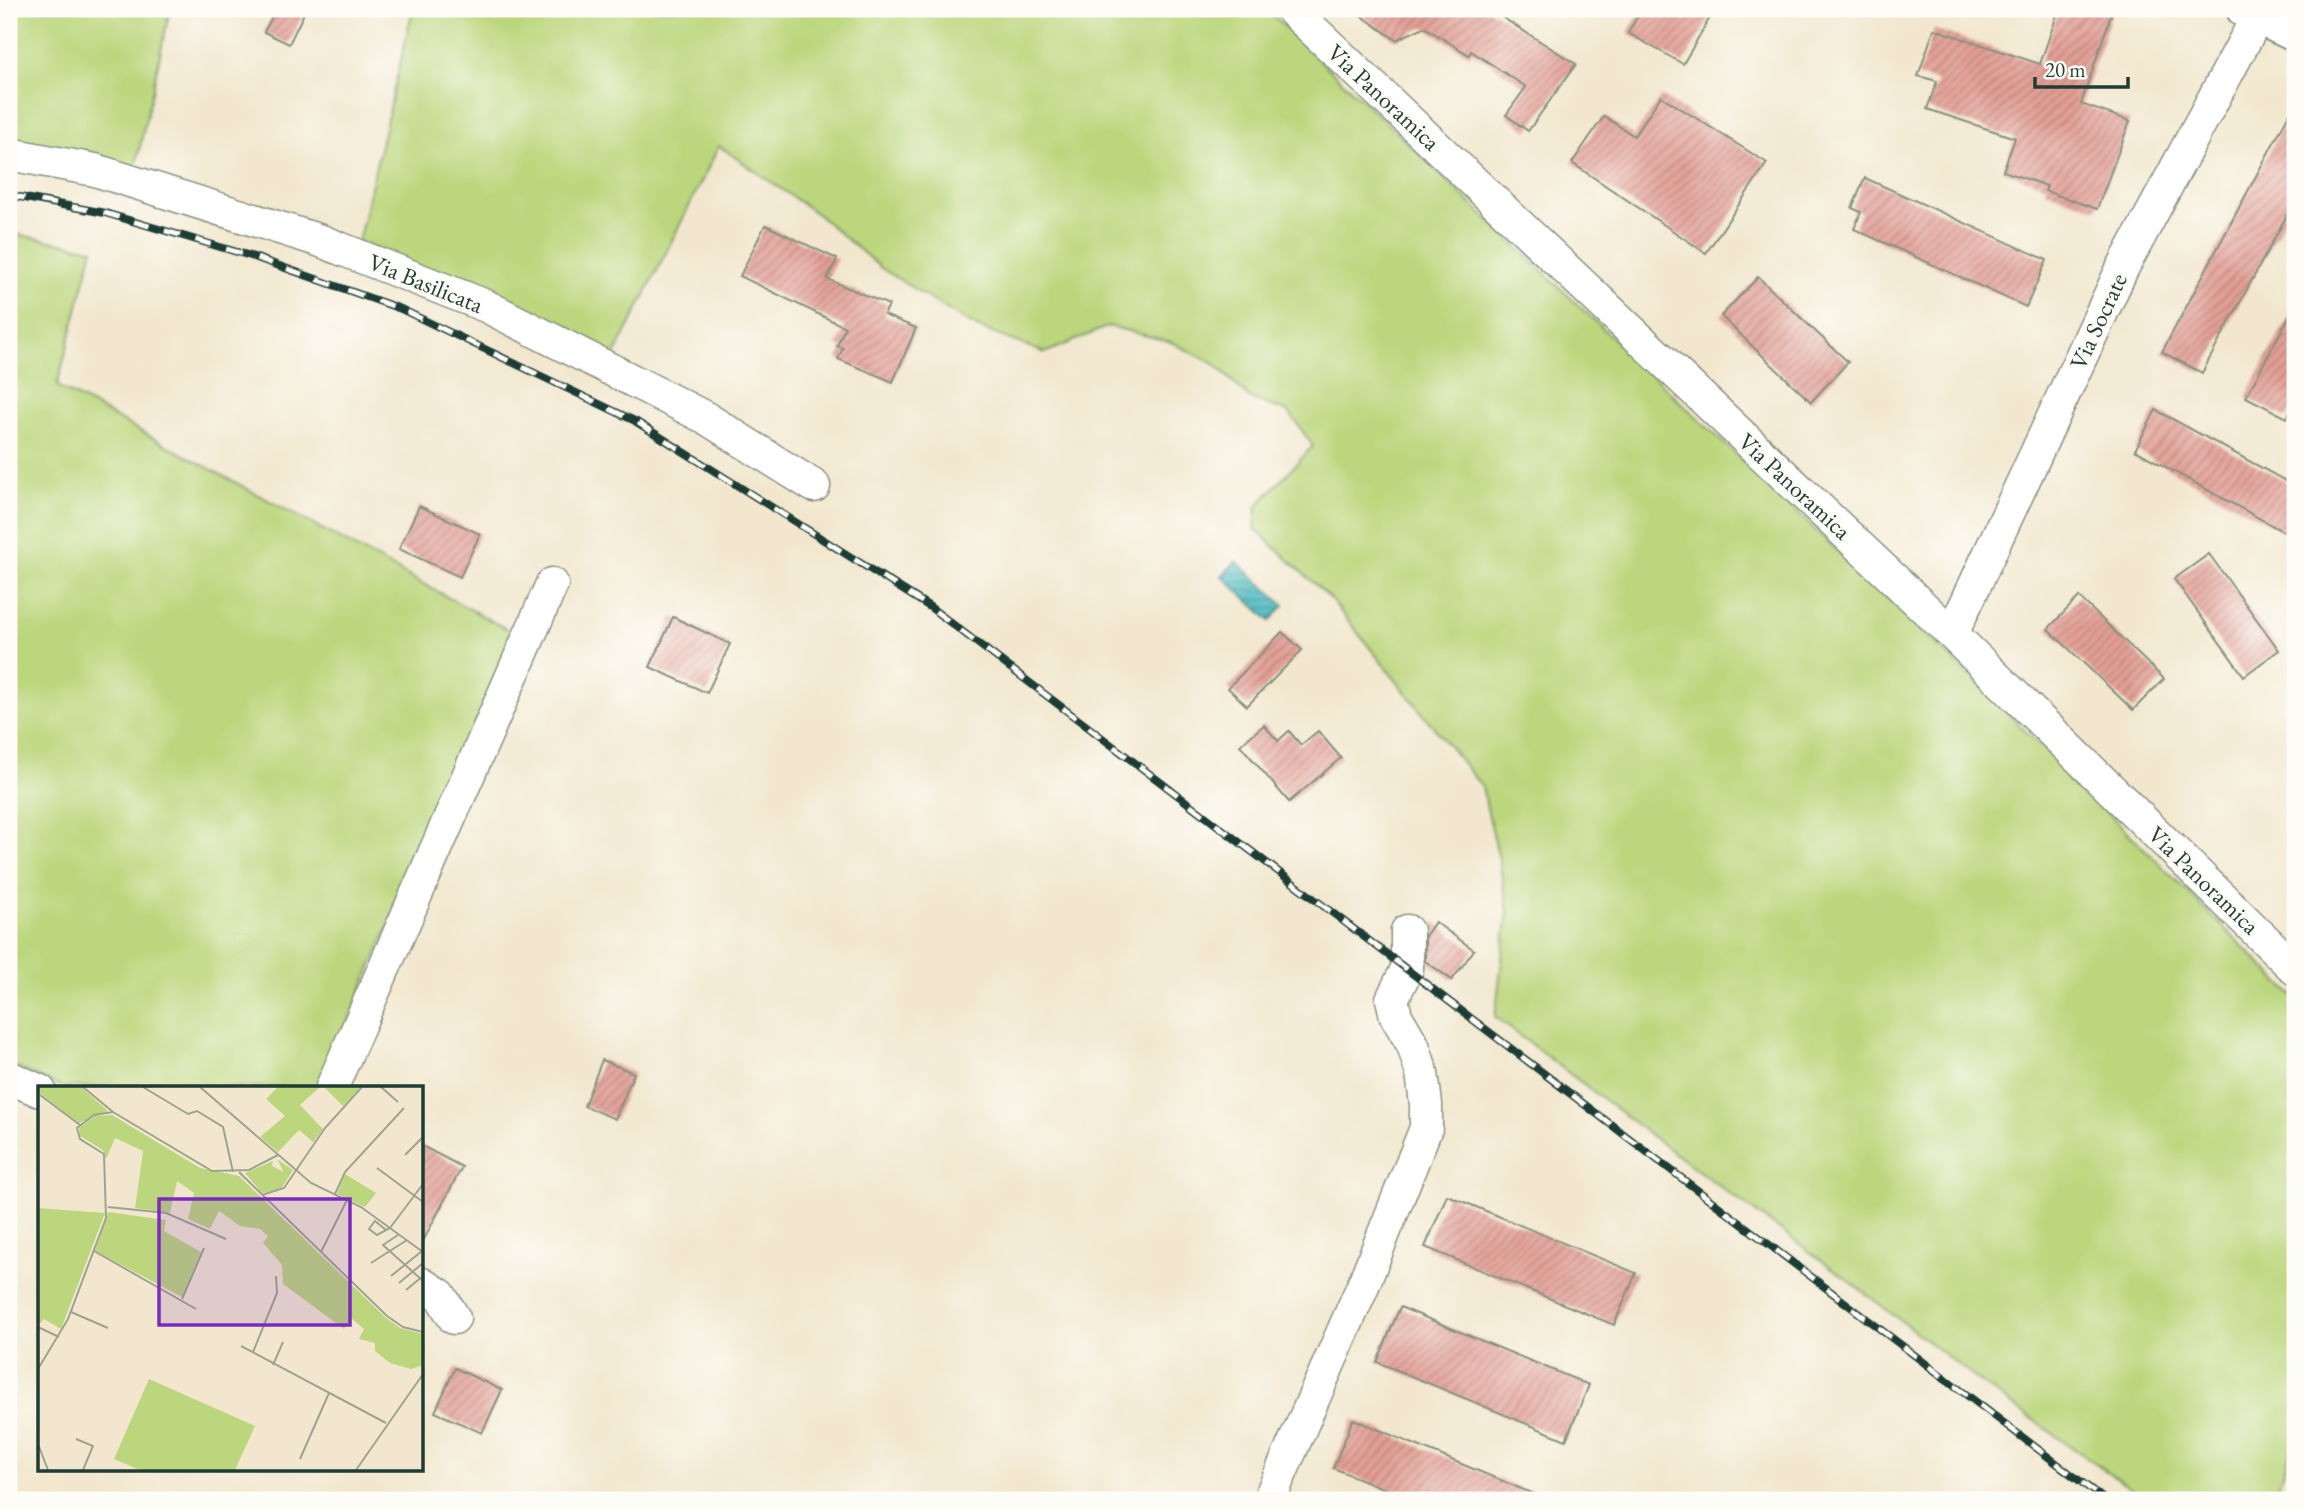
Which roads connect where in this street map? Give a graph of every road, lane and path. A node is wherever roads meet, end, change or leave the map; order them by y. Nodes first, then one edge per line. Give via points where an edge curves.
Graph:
1 (1291, 9) edge
2 (2253, 11) edge
3 (2295, 32) edge
4 (9, 153) edge
5 (814, 485) dead end
6 (552, 584) dead end
7 (1952, 634) junction
8 (1407, 931) dead end
9 (2295, 969) edge
10 (9, 1077) edge
11 (332, 1086) edge
12 (38, 1090) edge
13 (424, 1285) edge
14 (454, 1318) dead end
15 (1269, 1500) edge

1 - 7 street, Via Panoramica
2 - 3 main road
2 - 7 street, Via Socrate via 2122,269
4 - 5 street, Via Basilicata via 95,170 321,241 485,306 706,418
6 - 11 street
7 - 9 street, Via Panoramica
8 - 15 street via 1407,969 1392,999 1422,1073 1426,1128
10 - 12 street
13 - 14 street via 440,1295

